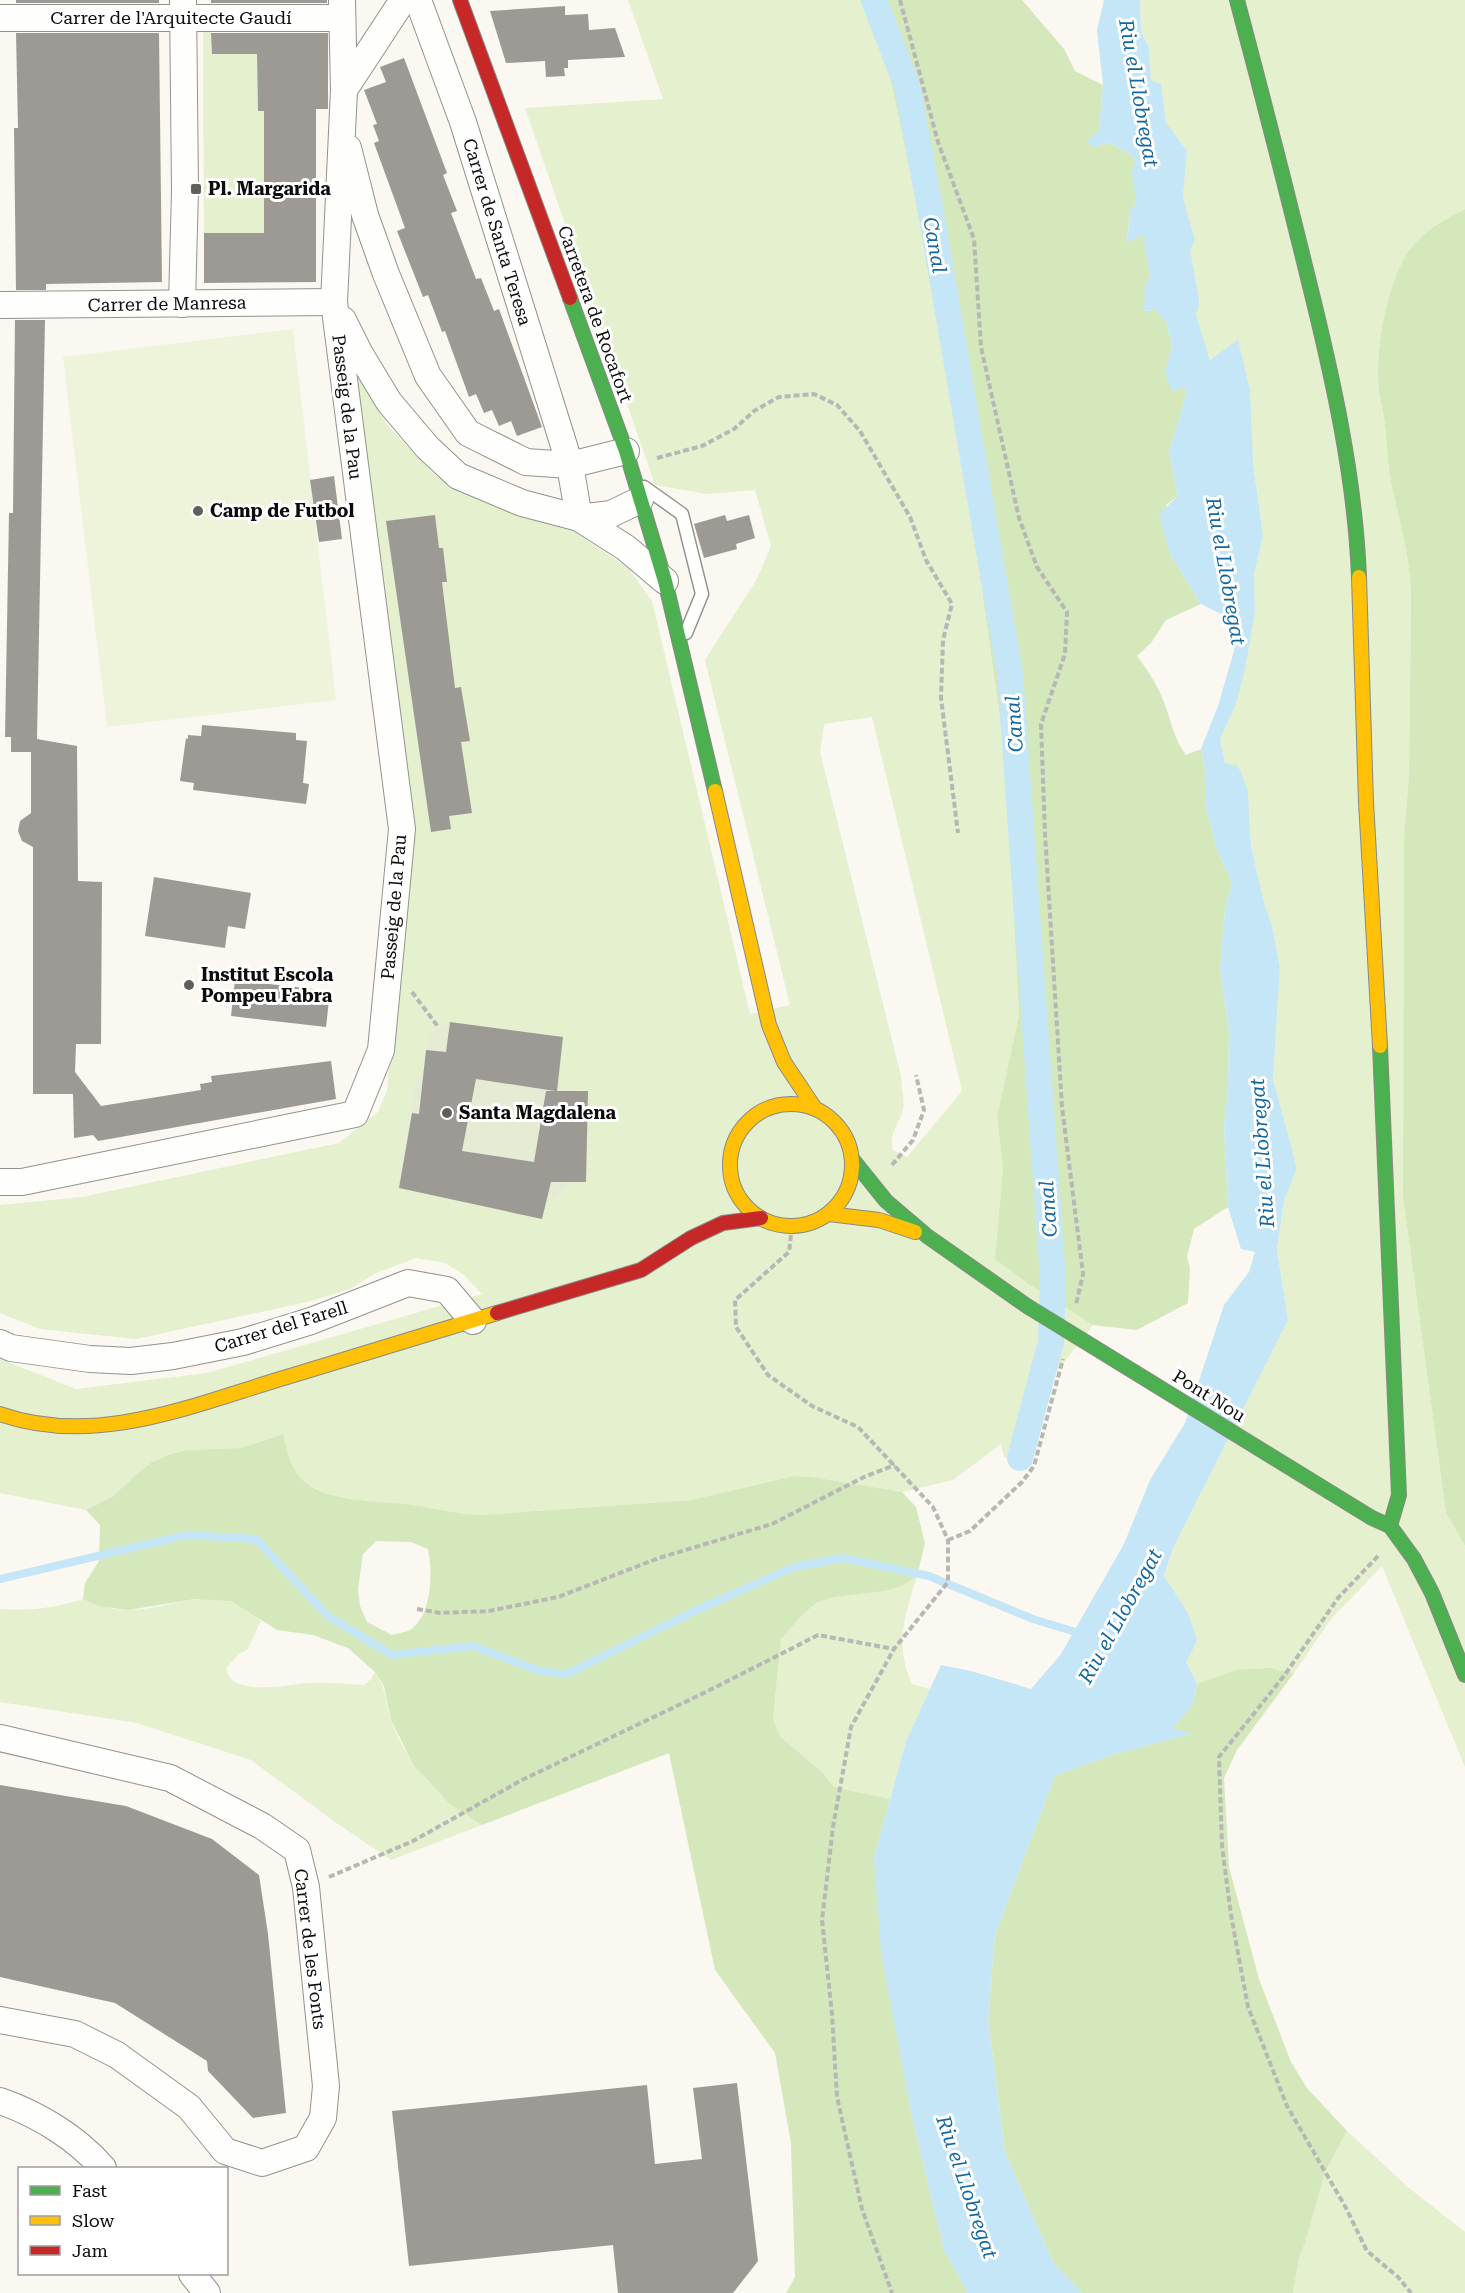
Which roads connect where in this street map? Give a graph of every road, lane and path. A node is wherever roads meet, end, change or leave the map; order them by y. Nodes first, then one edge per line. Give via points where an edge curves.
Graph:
1 (403, 0) edge
2 (418, 0) edge
3 (460, 0) edge
4 (900, 0) edge
5 (1237, 0) edge
6 (183, 8) edge
7 (342, 9) edge
8 (0, 18) edge
9 (344, 90) junction
10 (341, 122) junction
11 (334, 302) junction
12 (182, 304) junction
13 (0, 306) edge
14 (628, 458) junction
15 (570, 465) junction
16 (638, 490) junction
17 (579, 518) junction
18 (665, 581) junction
19 (681, 645) junction
20 (958, 833) dead end
21 (389, 961) junction
22 (770, 1025) junction
23 (439, 1028) dead end
24 (772, 1064) dead end
25 (916, 1075) dead end
26 (764, 1093) dead end
27 (814, 1107) junction
28 (759, 1113) junction
29 (853, 1160) junction
30 (730, 1169) junction
31 (0, 1182) edge
32 (871, 1183) junction
33 (722, 1189) dead end
34 (829, 1214) junction
35 (708, 1216) dead end
36 (761, 1218) junction
37 (792, 1226) junction
38 (927, 1236) junction
39 (691, 1238) junction
40 (1076, 1306) dead end
41 (473, 1322) junction
42 (0, 1343) edge
43 (1065, 1350) dead end
44 (0, 1414) edge
45 (895, 1465) junction
46 (1394, 1531) junction
47 (948, 1540) junction
48 (417, 1609) dead end
49 (894, 1649) junction
50 (1465, 1675) edge
51 (0, 1738) edge
52 (306, 1887) junction
53 (0, 2020) edge
54 (0, 2101) edge
55 (101, 2167) edge
56 (193, 2275) edge
57 (207, 2293) edge
58 (892, 2293) edge
59 (1411, 2293) edge

1 - 9 street
2 - 15 street, Carrer de Santa Teresa via 463,122
3 - 14 street, Carretera de Rocafort
4 - 40 path via 938,142 974,239 981,347 1019,518 1037,567 1067,612 1065,654 1041,724 1062,1107 1083,1274
5 - 46 street via 1331,374 1344,436 1358,559 1399,1495
6 - 7 street, Carrer de l'Arquitecte Gaudí
6 - 8 street, Carrer de l'Arquitecte Gaudí
6 - 12 street
7 - 9 street, Passeig de la Pau
9 - 10 street, Passeig de la Pau
10 - 11 street, Passeig de la Pau
10 - 15 street via 365,215 428,376 468,433 526,462
11 - 12 street, Carrer de Manresa
11 - 17 street via 389,402 458,476 522,503
11 - 21 street, Passeig de la Pau via 402,829
12 - 13 street, Carrer de Manresa
14 - 15 street
14 - 16 street, Carretera de Rocafort
14 - 20 path via 702,446 779,397 814,394 837,405 860,431 910,517 926,560 952,604 943,640 941,698
15 - 17 street, Carrer de Santa Teresa
16 - 17 street via 611,514
16 - 18 street, Carretera de Rocafort
16 - 19 lane via 682,514 702,594
17 - 18 street via 626,548
18 - 19 street, Carretera de Rocafort
19 - 22 street, Carretera de Rocafort
21 - 23 path
21 - 31 street, Passeig de la Pau via 381,1050 354,1114 22,1182
22 - 24 street
22 - 27 street via 783,1062
25 - 32 path via 924,1110 913,1140 892,1166
26 - 28 street
27 - 28 street via 791,1103
27 - 29 street via 840,1128
28 - 30 street via 737,1137
29 - 32 street
29 - 34 street via 849,1186
30 - 33 street
30 - 36 street via 743,1203
32 - 38 street
34 - 37 street via 812,1223
34 - 38 street via 879,1220
35 - 39 street
36 - 37 street
36 - 39 street via 723,1223
37 - 45 path via 789,1252 735,1300 736,1327 768,1375 812,1406 858,1427
38 - 46 street, Pont Nou, bridge via 1027,1306
39 - 41 street via 641,1270
41 - 42 street, Carrer del Farell via 447,1290 408,1283 300,1325 173,1356 131,1361 90,1359
41 - 44 street via 140,1421 72,1428 20,1421
43 - 47 path via 1034,1466 970,1531
45 - 47 path via 933,1507
45 - 48 path via 772,1524 659,1558 558,1598 489,1611 440,1613
46 - 50 street via 1432,1593
46 - 59 path via 1338,1598 1284,1676 1219,1757 1222,1846 1248,2007 1287,2106 1367,2251
47 - 49 path via 948,1582
49 - 52 path via 818,1635 522,1780 412,1841
49 - 58 path via 852,1727 833,1827 822,1920 837,2097 862,2209
51 - 52 street, Carrer de les Fonts via 170,1778 262,1826 297,1850
52 - 53 street, Carrer de les Fonts via 326,2086 323,2118 306,2148 262,2163 225,2151 189,2107 117,2055 75,2034
54 - 55 street via 25,2109 87,2150
56 - 57 street

